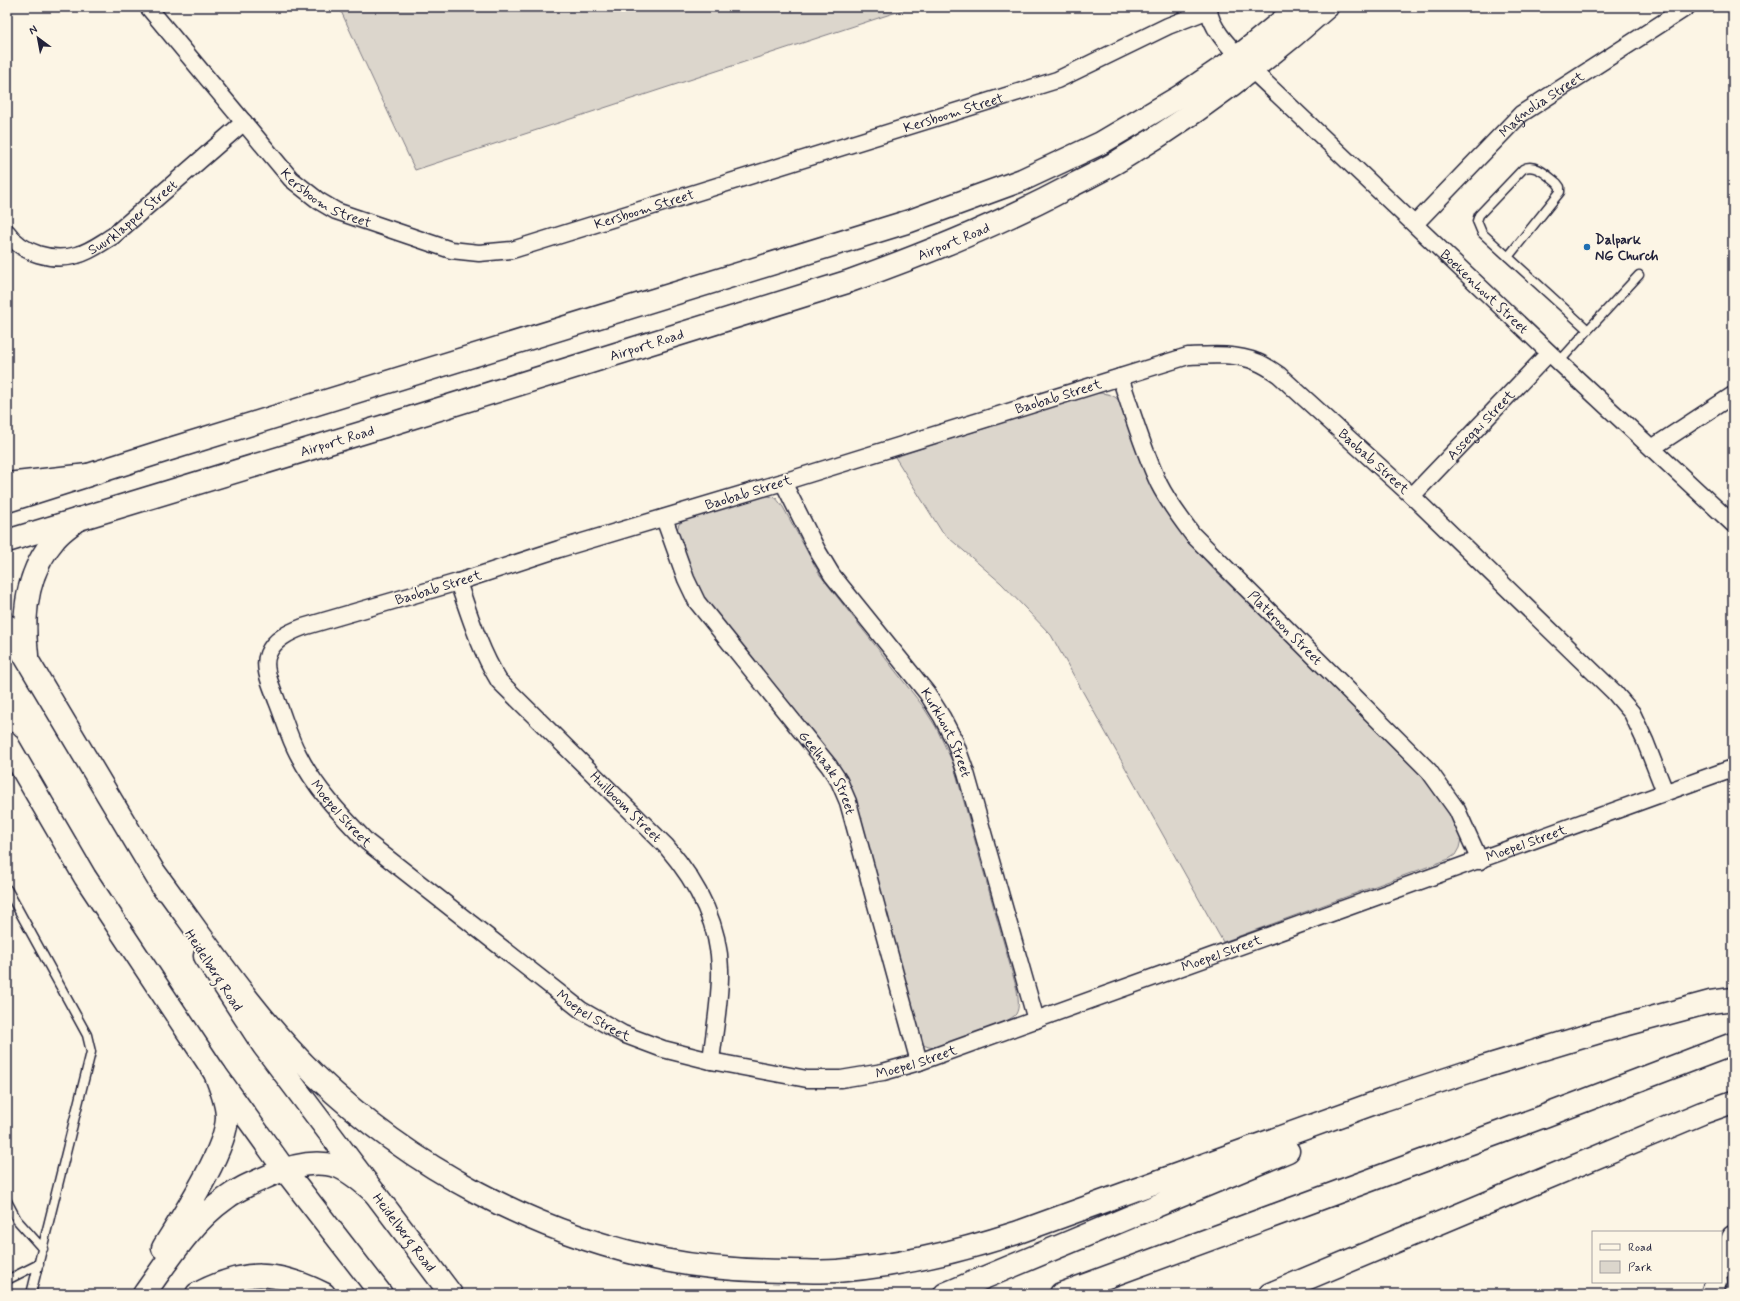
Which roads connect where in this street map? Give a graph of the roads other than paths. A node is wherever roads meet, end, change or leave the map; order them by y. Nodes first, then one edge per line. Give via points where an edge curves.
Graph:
1 (148, 7) edge
2 (1299, 7) edge
3 (1327, 7) edge
4 (1687, 7) edge
5 (1209, 9) edge
6 (1246, 63) junction
7 (244, 122) junction
8 (1415, 224) junction
9 (7, 232) edge
10 (1508, 257) junction
11 (1639, 275) dead end
12 (1588, 330) junction
13 (1554, 358) junction
14 (1120, 377) junction
15 (1733, 395) edge
16 (1652, 448) junction
17 (88, 475) junction
18 (783, 482) junction
19 (7, 484) edge
20 (1412, 496) junction
21 (7, 501) edge
22 (664, 518) junction
23 (78, 519) junction
24 (1733, 524) edge
25 (7, 541) edge
26 (458, 582) junction
27 (7, 626) edge
28 (287, 634) joint
29 (27, 659) junction
30 (7, 743) edge
31 (1733, 768) edge
32 (1665, 792) junction
33 (1480, 861) junction
34 (155, 873) junction
35 (7, 889) edge
36 (1733, 999) edge
37 (1036, 1020) junction
38 (1599, 1032) junction
39 (1733, 1044) edge
40 (711, 1061) junction
41 (919, 1062) junction
42 (215, 1073) junction
43 (1733, 1102) edge
44 (284, 1169) junction
45 (376, 1194) junction
46 (7, 1201) edge
47 (1733, 1237) edge
48 (43, 1249) junction
49 (39, 1264) junction
50 (1722, 1266) edge
51 (7, 1280) edge
52 (1716, 1283) edge
53 (31, 1294) edge
54 (136, 1294) edge
55 (144, 1294) edge
56 (197, 1294) edge
57 (324, 1294) edge
58 (381, 1294) edge
59 (451, 1294) edge
60 (945, 1294) edge
61 (1061, 1294) edge
62 (1270, 1294) edge
63 (1712, 1294) edge

1 - 7 street, Kersboom Street
2 - 6 main road
3 - 6 main road via 1279,49
4 - 8 street, Magnolia Street via 1521,114
5 - 6 street, Boekenhout Street via 1223,39
5 - 7 street, Kersboom Street via 1057,80 512,250 479,253 451,250 336,211 292,179
6 - 8 street, Boekenhout Street
6 - 17 main road via 1179,97 1100,143 1022,180 910,221
6 - 23 main road, Airport Road via 1188,117 1119,160 1022,212 912,259 847,282
7 - 9 street, Suurklapper Street via 113,236 92,250 63,258 50,257 34,253
8 - 13 street, Boekenhout Street
10 - 10 lane via 1482,233 1477,221 1479,215 1523,169 1533,166 1557,183 1560,192
10 - 12 lane
11 - 12 lane
12 - 13 lane
13 - 16 street, Boekenhout Street
13 - 20 street, Assegai Street
14 - 18 street, Baobab Street
14 - 20 street, Baobab Street via 1188,356 1212,354 1258,362 1279,375
14 - 33 street, Platkroon Street via 1159,484 1175,511 1193,535 1430,771 1457,810
15 - 16 street
16 - 24 street, Boekenhout Street
17 - 19 main road
17 - 21 main road
18 - 22 street, Baobab Street
18 - 37 street, Kurkhout Street via 832,575 927,694 955,742
20 - 32 street, Baobab Street via 1614,692 1632,713
22 - 26 street, Baobab Street
22 - 41 street, Geelhaak Street via 697,602 830,766 839,781 848,802
23 - 25 main road, Airport Road
23 - 29 main road via 55,538 40,559 31,579 25,614
26 - 28 street, Baobab Street via 303,627
26 - 40 street, Huilboom Street via 476,637 499,682 666,846 699,892 718,948 720,970
27 - 29 main road, Heidelberg Road
28 - 40 street, Moepel Street via 275,643 268,654 266,667 270,683 297,753 337,811 368,842 581,1010 623,1034 662,1049
29 - 34 main road, Heidelberg Road
30 - 42 main road via 85,877
31 - 32 street, Moepel Street
32 - 33 street, Moepel Street
33 - 37 street, Moepel Street
34 - 38 main road via 258,1014 316,1076 356,1111 410,1151 463,1184 550,1226 608,1246 664,1260 719,1268 835,1271 893,1264 964,1250 1383,1100
34 - 45 main road, Heidelberg Road via 217,976 259,1039
35 - 48 lane via 87,1035 91,1052
36 - 38 main road via 1710,1002
37 - 41 street, Moepel Street
38 - 60 main road via 1478,1074 1392,1108
39 - 61 main road
40 - 41 street, Moepel Street via 807,1079 841,1079 883,1072
42 - 44 main road
42 - 54 main road via 225,1104 225,1132 203,1180
43 - 62 main road
44 - 45 main road via 302,1164 321,1163 336,1166
44 - 55 main road via 224,1199 193,1230
44 - 58 main road
45 - 59 main road, Heidelberg Road
46 - 48 lane via 17,1220
47 - 50 main road
48 - 49 lane
49 - 51 lane
49 - 53 lane
52 - 63 main road
56 - 57 main road via 220,1282 243,1276 272,1276 306,1285

